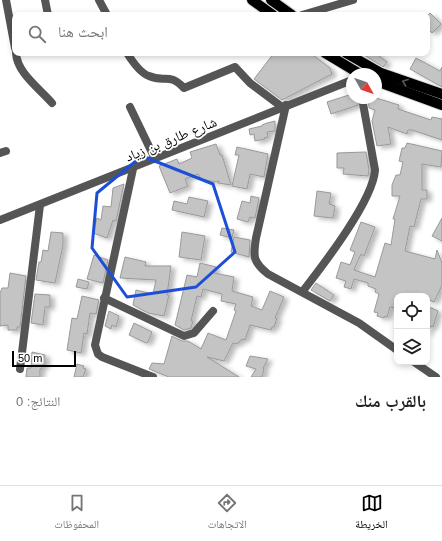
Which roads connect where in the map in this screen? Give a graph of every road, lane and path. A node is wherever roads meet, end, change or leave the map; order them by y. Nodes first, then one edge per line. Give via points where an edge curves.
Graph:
1 (6, 0) edge
2 (44, 0) edge
3 (99, 0) edge
4 (252, 0) edge
5 (271, 0) edge
6 (353, 0) edge
7 (47, 12) edge
8 (105, 12) edge
9 (269, 12) edge
10 (288, 12) edge
11 (312, 12) edge
12 (12, 32) edge
13 (16, 56) edge
14 (129, 56) edge
15 (330, 56) edge
16 (349, 56) edge
17 (350, 68) edge
18 (363, 68) edge
19 (382, 73) edge
20 (346, 82) edge
21 (382, 83) edge
22 (442, 94) edge
23 (52, 103) dead end
24 (363, 104) edge
25 (442, 105) edge
26 (284, 106) junction
27 (130, 107) dead end
28 (155, 159) junction
29 (133, 169) junction
30 (40, 205) junction
31 (0, 220) edge
32 (303, 291) junction
33 (104, 298) junction
34 (213, 311) dead end
35 (394, 348) edge
36 (418, 365) edge
37 (20, 369) dead end
38 (153, 377) edge
39 (436, 377) edge

1 - 12 street
2 - 7 street
3 - 8 street
4 - 9 main road
5 - 10 main road
6 - 11 street
13 - 23 street via 22,70
14 - 26 street via 136,66 149,76 176,80 184,88 235,67 250,83
15 - 17 main road
16 - 18 main road
22 -> 19 main road
20 - 26 street, شارع طارق بن زياد
21 - 25 main road
24 - 32 street via 375,170 373,182 339,241
26 - 28 street, شارع طارق بن زياد
26 - 32 street via 254,255 259,266 268,274
27 - 28 street
28 - 29 street, شارع طارق بن زياد
29 - 30 street, شارع طارق بن زياد
29 - 33 street
30 - 31 street, شارع طارق بن زياد
30 - 37 street
32 - 35 street via 359,322
33 - 34 street via 184,336 194,333
33 - 38 street via 96,341 98,354
36 - 39 street

